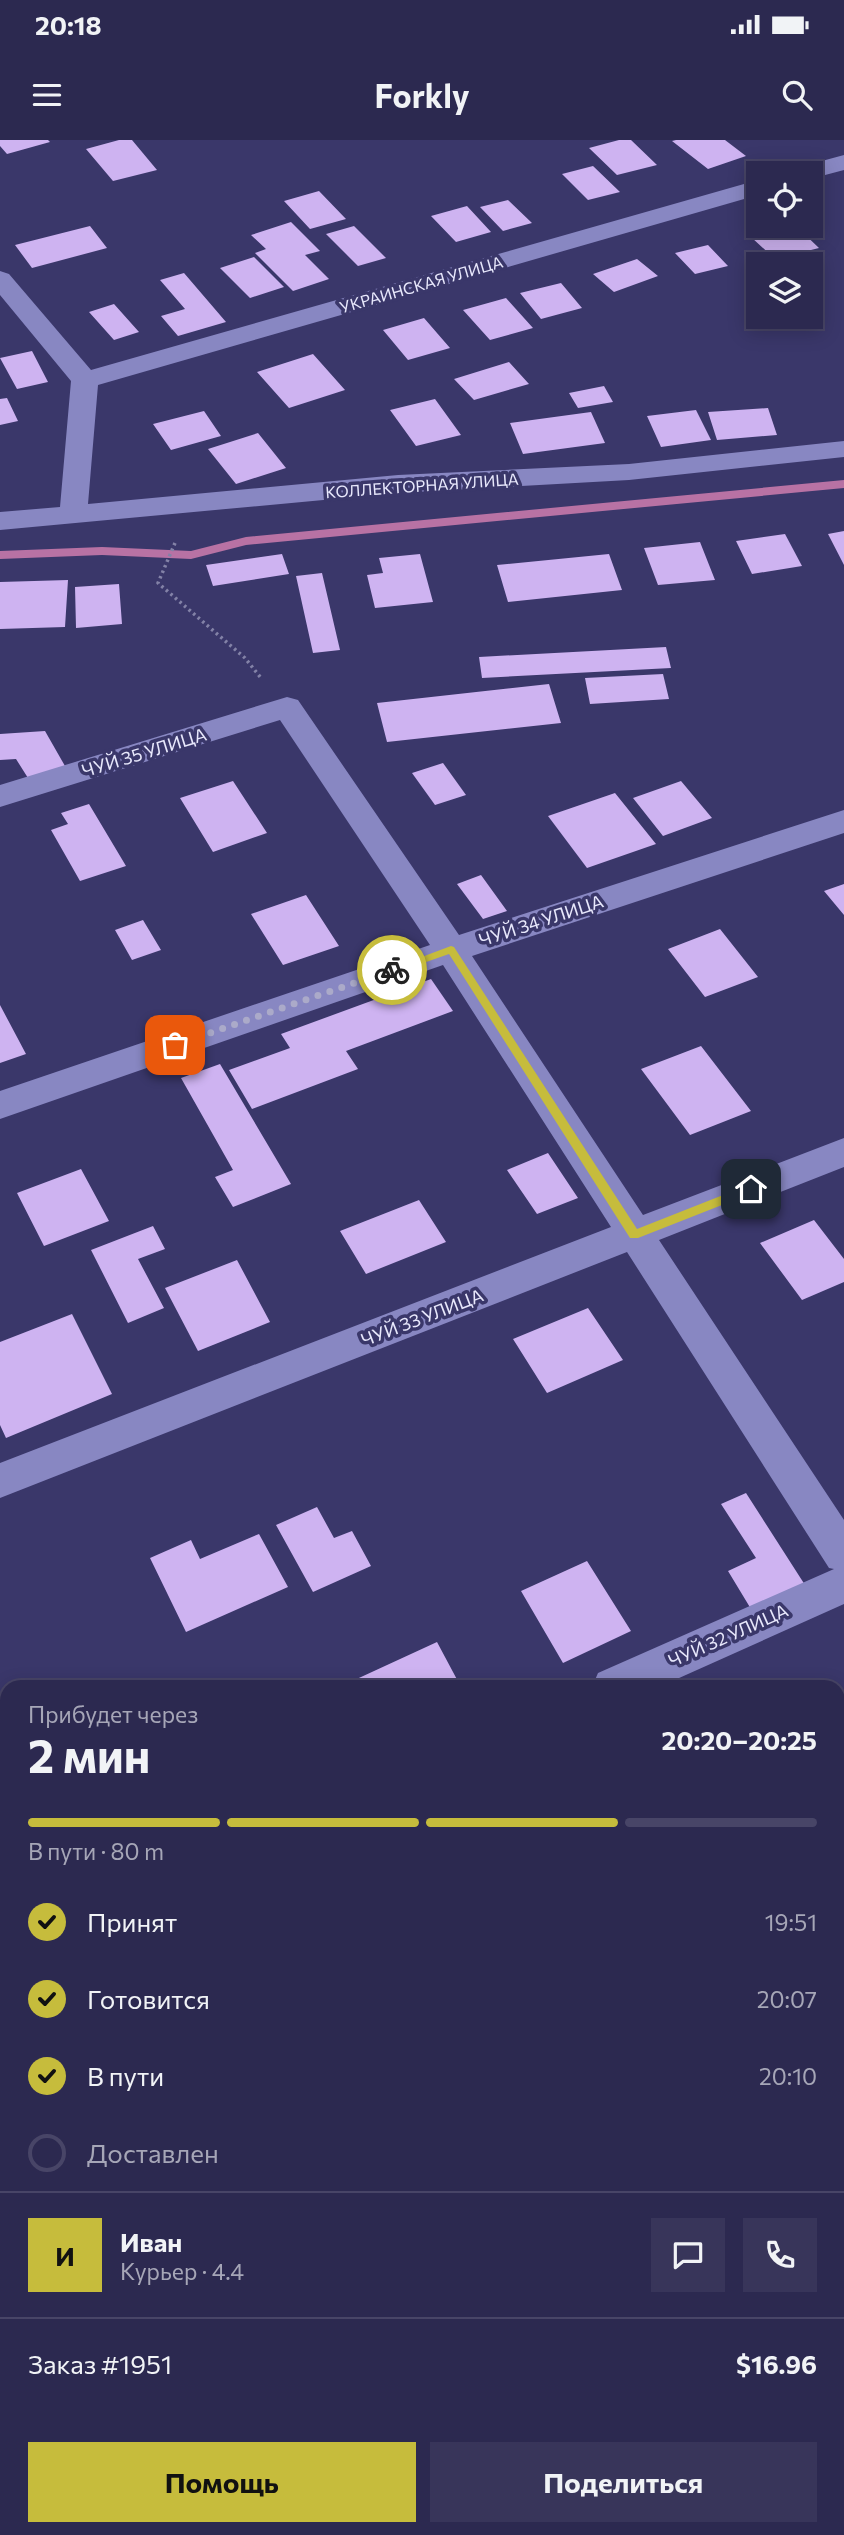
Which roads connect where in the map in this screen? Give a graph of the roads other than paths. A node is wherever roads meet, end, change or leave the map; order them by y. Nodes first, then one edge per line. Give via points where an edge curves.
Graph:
1 (844, 162) edge
2 (823, 168) edge
3 (746, 190) edge
4 (0, 279) edge
5 (85, 380) junction
6 (844, 449) edge
7 (73, 515) junction
8 (0, 521) edge
9 (0, 796) edge
10 (844, 821) edge
11 (451, 950) junction
12 (0, 1105) edge
13 (844, 1152) edge
14 (634, 1235) junction
15 (0, 1481) edge
16 (844, 1555) edge
17 (844, 1584) edge
18 (629, 1680) edge

1 - 2 street
3 - 5 street, УКРАИНСКАЯ УЛИЦА
4 - 5 street
5 - 7 street
6 - 7 street, КОЛЛЕКТОРНАЯ УЛИЦА via 629,472 398,484
7 - 8 street, КОЛЛЕКТОРНАЯ УЛИЦА
9 - 11 street, ЧУЙ 35 УЛИЦА via 287,708
10 - 11 street, ЧУЙ 34 УЛИЦА
11 - 12 street, ЧУЙ 34 УЛИЦА
11 - 14 street
13 - 14 street, ЧУЙ 33 УЛИЦА
14 - 15 street, ЧУЙ 33 УЛИЦА
14 - 16 street
17 - 18 street, ЧУЙ 32 УЛИЦА

